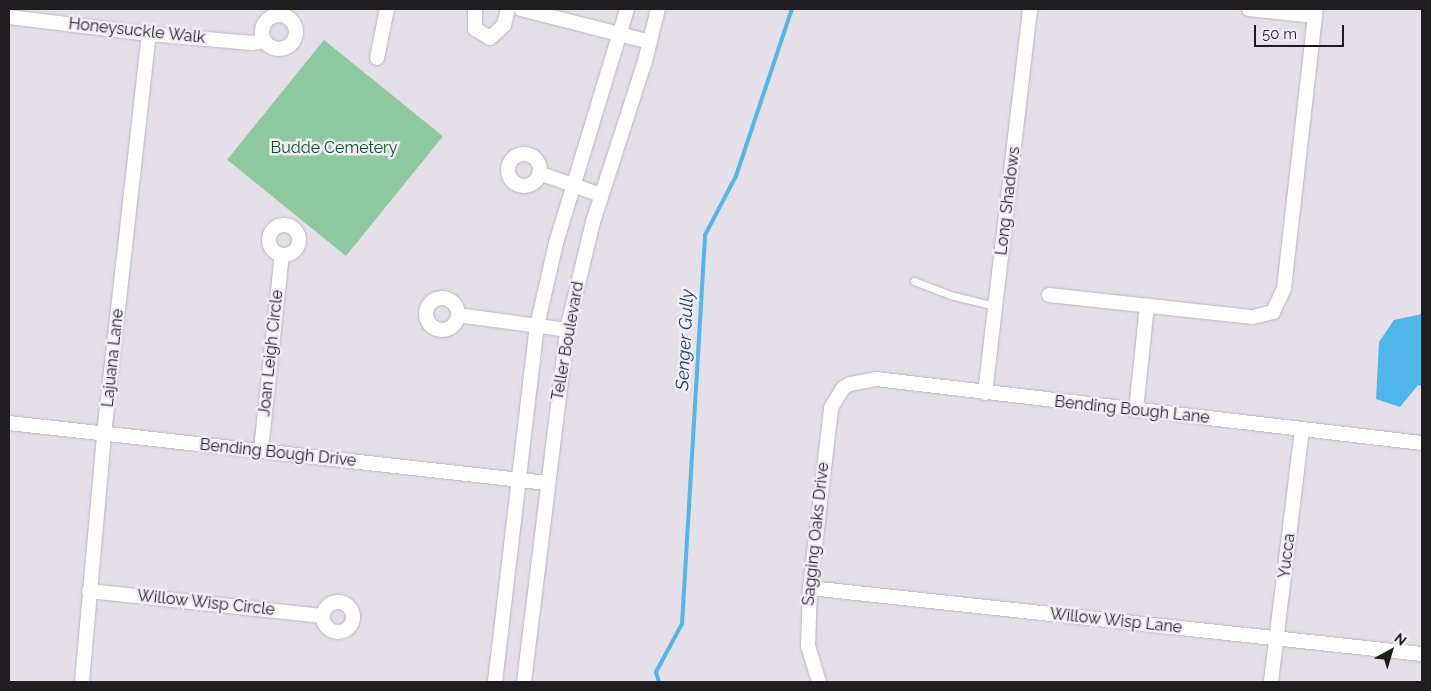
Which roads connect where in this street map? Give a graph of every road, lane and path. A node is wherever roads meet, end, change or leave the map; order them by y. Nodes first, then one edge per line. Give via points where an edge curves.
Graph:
1 (387, 9) edge
2 (475, 9) edge
3 (508, 9) edge
4 (521, 9) edge
5 (627, 9) edge
6 (658, 9) edge
7 (1030, 9) edge
8 (1249, 9) edge
9 (1315, 13) edge
10 (9, 17) edge
11 (149, 34) junction
12 (621, 35) junction
13 (264, 40) dead end
14 (650, 42) junction
15 (378, 58) dead end
16 (539, 173) dead end
17 (573, 185) junction
18 (601, 196) junction
19 (282, 255) dead end
20 (914, 281) dead end
21 (1049, 295) dead end
22 (995, 306) junction
23 (1147, 306) junction
24 (458, 315) dead end
25 (537, 326) junction
26 (567, 330) junction
27 (843, 388) joint
28 (985, 393) junction
29 (1136, 410) junction
30 (9, 423) edge
31 (1302, 429) junction
32 (104, 434) junction
33 (1422, 443) edge
34 (261, 450) junction
35 (518, 480) junction
36 (547, 483) junction
37 (810, 588) junction
38 (89, 590) junction
39 (323, 616) dead end
40 (1277, 638) junction
41 (1422, 654) edge
42 (82, 682) edge
43 (495, 682) edge
44 (524, 682) edge
45 (819, 682) edge
46 (1271, 682) edge

1 - 15 street
2 - 3 street via 475,29 490,38 504,25
4 - 12 street
5 - 12 street, Teller Boulevard
6 - 14 street, Teller Boulevard
7 - 22 street, Long Shadows
8 - 9 street
9 - 23 street via 1284,288 1278,306 1268,315 1253,317
10 - 11 street, Honeysuckle Walk
11 - 13 street, Honeysuckle Walk via 252,43
11 - 32 street, Lajuana Lane
12 - 14 street
12 - 17 street, Teller Boulevard
14 - 18 street, Teller Boulevard
16 - 17 street
17 - 18 street
17 - 25 street, Teller Boulevard
18 - 26 street, Teller Boulevard
19 - 34 street, Joan Leigh Circle
20 - 22 lane via 950,295
21 - 23 street
22 - 28 street, Long Shadows
23 - 29 street
24 - 25 street
25 - 26 street
25 - 35 street, Teller Boulevard
26 - 36 street, Teller Boulevard
27 - 28 street, Bending Bough Lane via 876,380
27 - 37 street, Sagging Oaks Drive via 829,417
28 - 29 street, Bending Bough Lane
29 - 31 street, Bending Bough Lane
30 - 32 street, Bending Bough Drive
31 - 33 street, Bending Bough Lane
31 - 40 street, Yucca
32 - 34 street, Bending Bough Drive
32 - 38 street, Lajuana Lane
34 - 35 street, Bending Bough Drive
35 - 36 street, Bending Bough Drive
35 - 43 street, Teller Boulevard
36 - 44 street, Teller Boulevard
37 - 40 street, Willow Wisp Lane
37 - 45 street, Sagging Oaks Drive via 808,647
38 - 39 street, Willow Wisp Circle
38 - 42 street, Lajuana Lane
40 - 41 street, Willow Wisp Lane
40 - 46 street, Yucca

